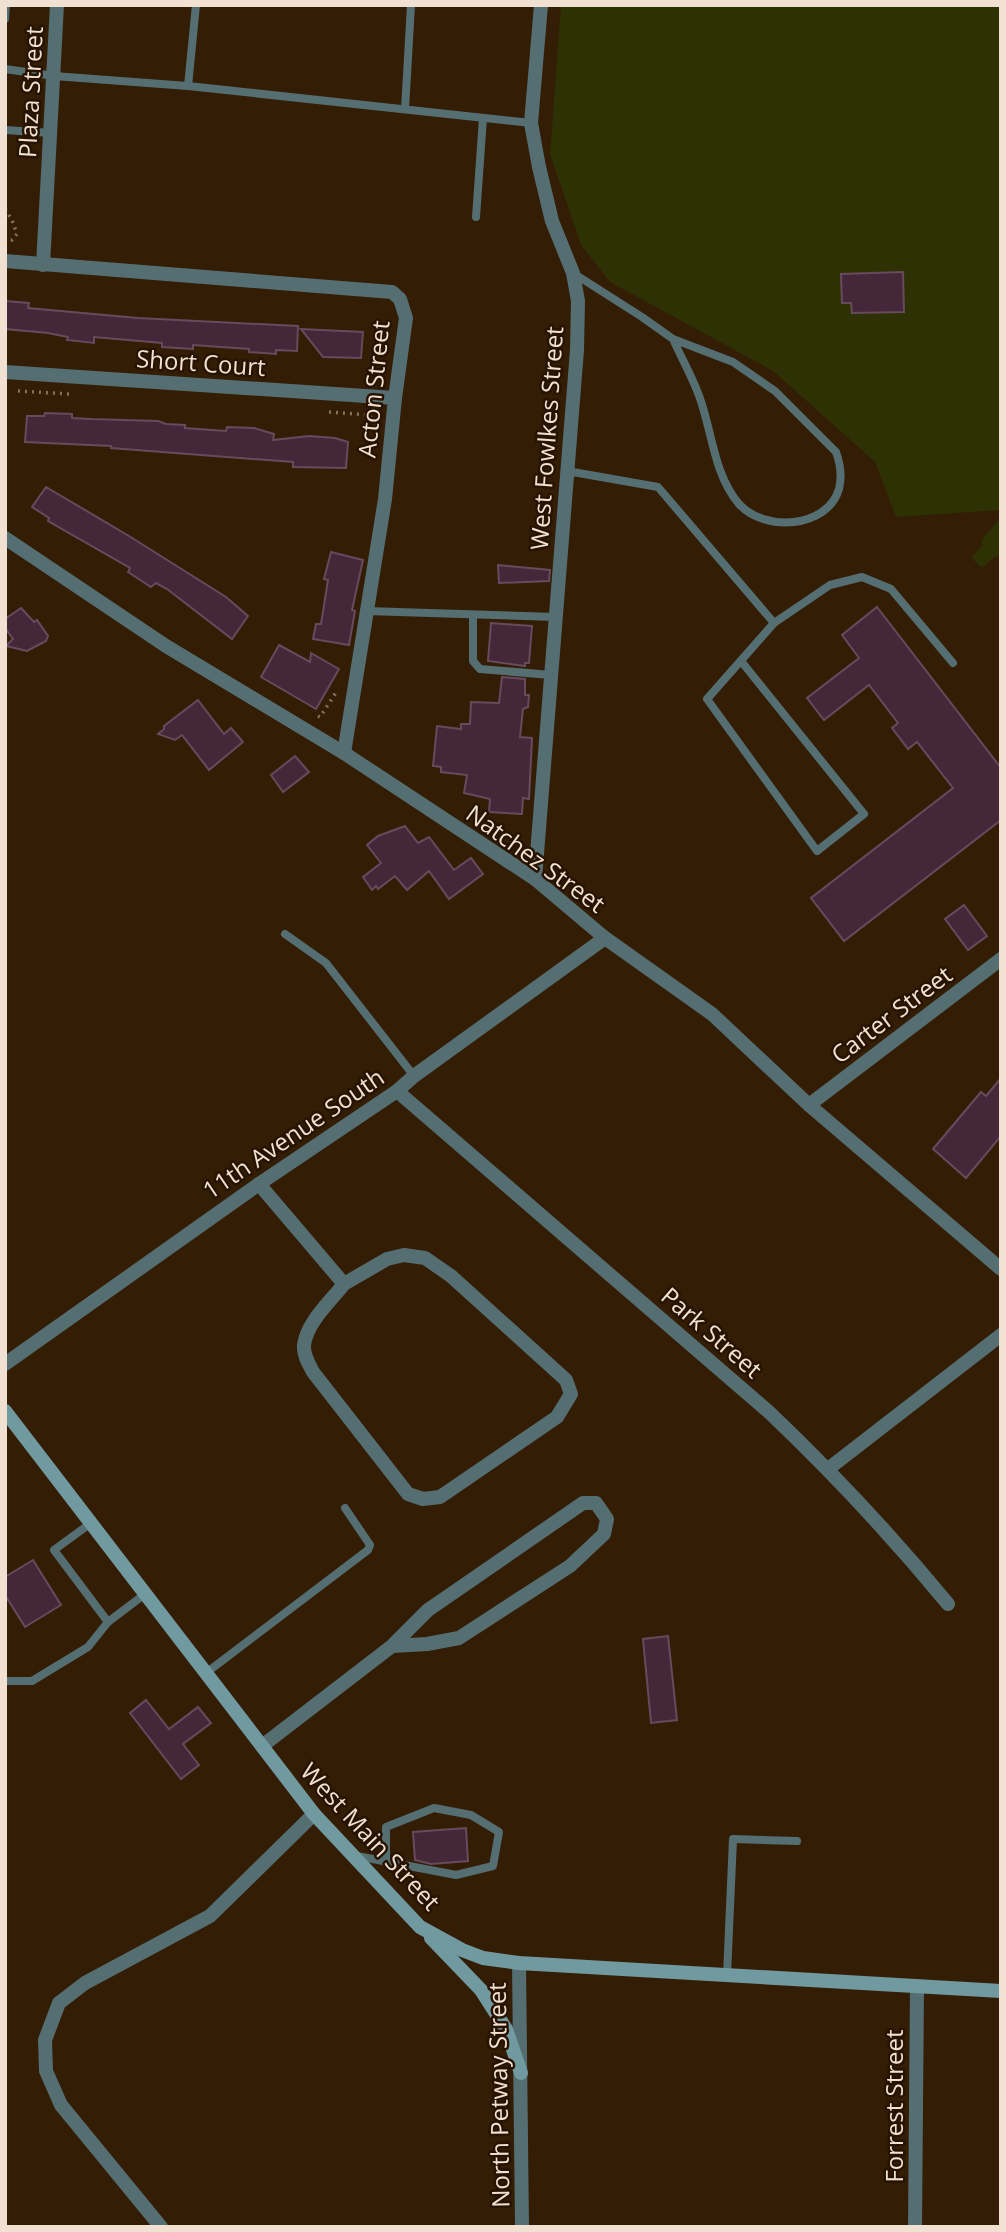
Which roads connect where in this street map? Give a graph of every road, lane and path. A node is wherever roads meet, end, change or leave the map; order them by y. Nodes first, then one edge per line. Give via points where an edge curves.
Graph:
1 (6, 5) edge
2 (57, 5) edge
3 (196, 5) edge
4 (411, 5) edge
5 (541, 5) edge
6 (5, 19) edge
7 (5, 69) edge
8 (54, 76) junction
9 (188, 86) junction
10 (405, 109) junction
11 (483, 118) junction
12 (531, 123) junction
13 (5, 130) edge
14 (51, 133) junction
15 (5, 209) edge
16 (476, 217) dead end
17 (5, 240) edge
18 (5, 261) edge
19 (43, 265) junction
20 (573, 273) junction
21 (673, 339) junction
22 (5, 372) edge
23 (13, 390) dead end
24 (72, 395) dead end
25 (394, 398) junction
26 (328, 412) dead end
27 (379, 426) dead end
28 (567, 471) junction
29 (5, 538) edge
30 (366, 611) junction
31 (473, 616) junction
32 (556, 617) junction
33 (774, 623) junction
34 (741, 661) junction
35 (953, 663) dead end
36 (551, 675) junction
37 (341, 685) dead end
38 (308, 711) dead end
39 (344, 752) junction
40 (535, 879) junction
41 (285, 934) dead end
42 (605, 937) junction
43 (1001, 959) edge
44 (414, 1076) junction
45 (397, 1091) junction
46 (809, 1105) junction
47 (259, 1184) junction
48 (1001, 1269) edge
49 (344, 1284) junction
50 (1001, 1335) edge
51 (5, 1364) edge
52 (5, 1411) edge
53 (828, 1469) junction
54 (345, 1508) dead end
55 (91, 1523) junction
56 (145, 1594) junction
57 (948, 1604) dead end
58 (108, 1622) junction
59 (392, 1646) junction
60 (206, 1673) junction
61 (5, 1681) edge
62 (262, 1746) junction
63 (314, 1814) junction
64 (797, 1841) dead end
65 (354, 1856) junction
66 (386, 1863) junction
67 (420, 1927) junction
68 (519, 1963) junction
69 (727, 1975) junction
70 (917, 1987) junction
71 (1001, 1991) edge
72 (521, 2073) junction
73 (161, 2227) edge
74 (522, 2227) edge
75 (915, 2227) edge

1 - 6 lane
2 - 8 street, Plaza Street
3 - 9 lane
4 - 10 lane
5 - 12 street, West Fowlkes Street
7 - 8 lane
8 - 9 lane
8 - 14 street, Plaza Street
9 - 10 lane
10 - 11 lane
11 - 12 lane
11 - 16 lane
12 - 20 street, West Fowlkes Street via 552,220
13 - 14 lane
14 - 19 street, Plaza Street
15 - 17 path via 17,234
18 - 19 street, Acton Street
19 - 25 street, Acton Street via 392,292 400,299 406,318
20 - 21 lane
20 - 28 street, West Fowlkes Street via 578,301 577,350
21 - 21 lane via 744,369 775,391 836,452 839,489 828,507 813,518 774,522 740,505 724,480 699,394
22 - 25 street, Short Court
23 - 24 path
25 - 30 street, Acton Street via 385,499
26 - 27 path via 369,415
28 - 32 street, West Fowlkes Street
28 - 33 lane via 658,487
29 - 39 street, Natchez Street via 166,646
30 - 31 lane
30 - 39 street, Acton Street
31 - 32 lane
31 - 36 lane via 473,661 480,669
32 - 36 street, West Fowlkes Street
33 - 34 lane
33 - 35 lane via 830,585 862,577 891,589
34 - 34 lane via 707,699 817,851 864,814
36 - 40 street, West Fowlkes Street
37 - 38 path via 320,718
39 - 40 street, Natchez Street
40 - 42 street, Natchez Street
41 - 44 lane via 326,963
42 - 44 street, 11th Avenue South
42 - 46 street, Natchez Street via 712,1014
43 - 46 street, Carter Street
44 - 45 street, 11th Avenue South
45 - 47 street, 11th Avenue South
45 - 53 street, Park Street via 770,1413
46 - 48 street, Natchez Street
47 - 49 street
47 - 51 street, 11th Avenue South
49 - 49 street via 387,1259 404,1255 425,1258 566,1380 571,1394 557,1417 440,1497 423,1499 408,1493 305,1356 313,1322
50 - 53 street
52 - 55 main road, West Main Street
53 - 57 street, Park Street
54 - 60 lane via 370,1545 368,1550
55 - 56 main road, West Main Street
55 - 58 lane via 54,1550
56 - 58 lane
56 - 60 main road, West Main Street
58 - 61 lane via 88,1647 32,1681
59 - 59 street via 458,1638 570,1566 604,1534 607,1520 596,1503 583,1503 428,1610
59 - 62 street
60 - 62 main road, West Main Street
62 - 63 main road, West Main Street
63 - 65 main road, West Main Street
63 - 73 street via 210,1916 85,1983 59,2003 45,2040 46,2071 61,2105
64 - 69 lane via 733,1839
65 - 66 lane
65 - 67 main road, West Main Street
66 - 66 lane via 456,1875 493,1866 499,1832 471,1815 433,1808 386,1827
67 - 68 main road, West Main Street via 483,1958
67 - 72 main road via 481,1990 506,2029
68 - 69 main road, West Main Street
68 - 72 street, North Petway Street
69 - 70 main road, West Main Street
70 - 71 main road, West Main Street
70 - 75 street, Forrest Street
72 - 74 street, North Petway Street

